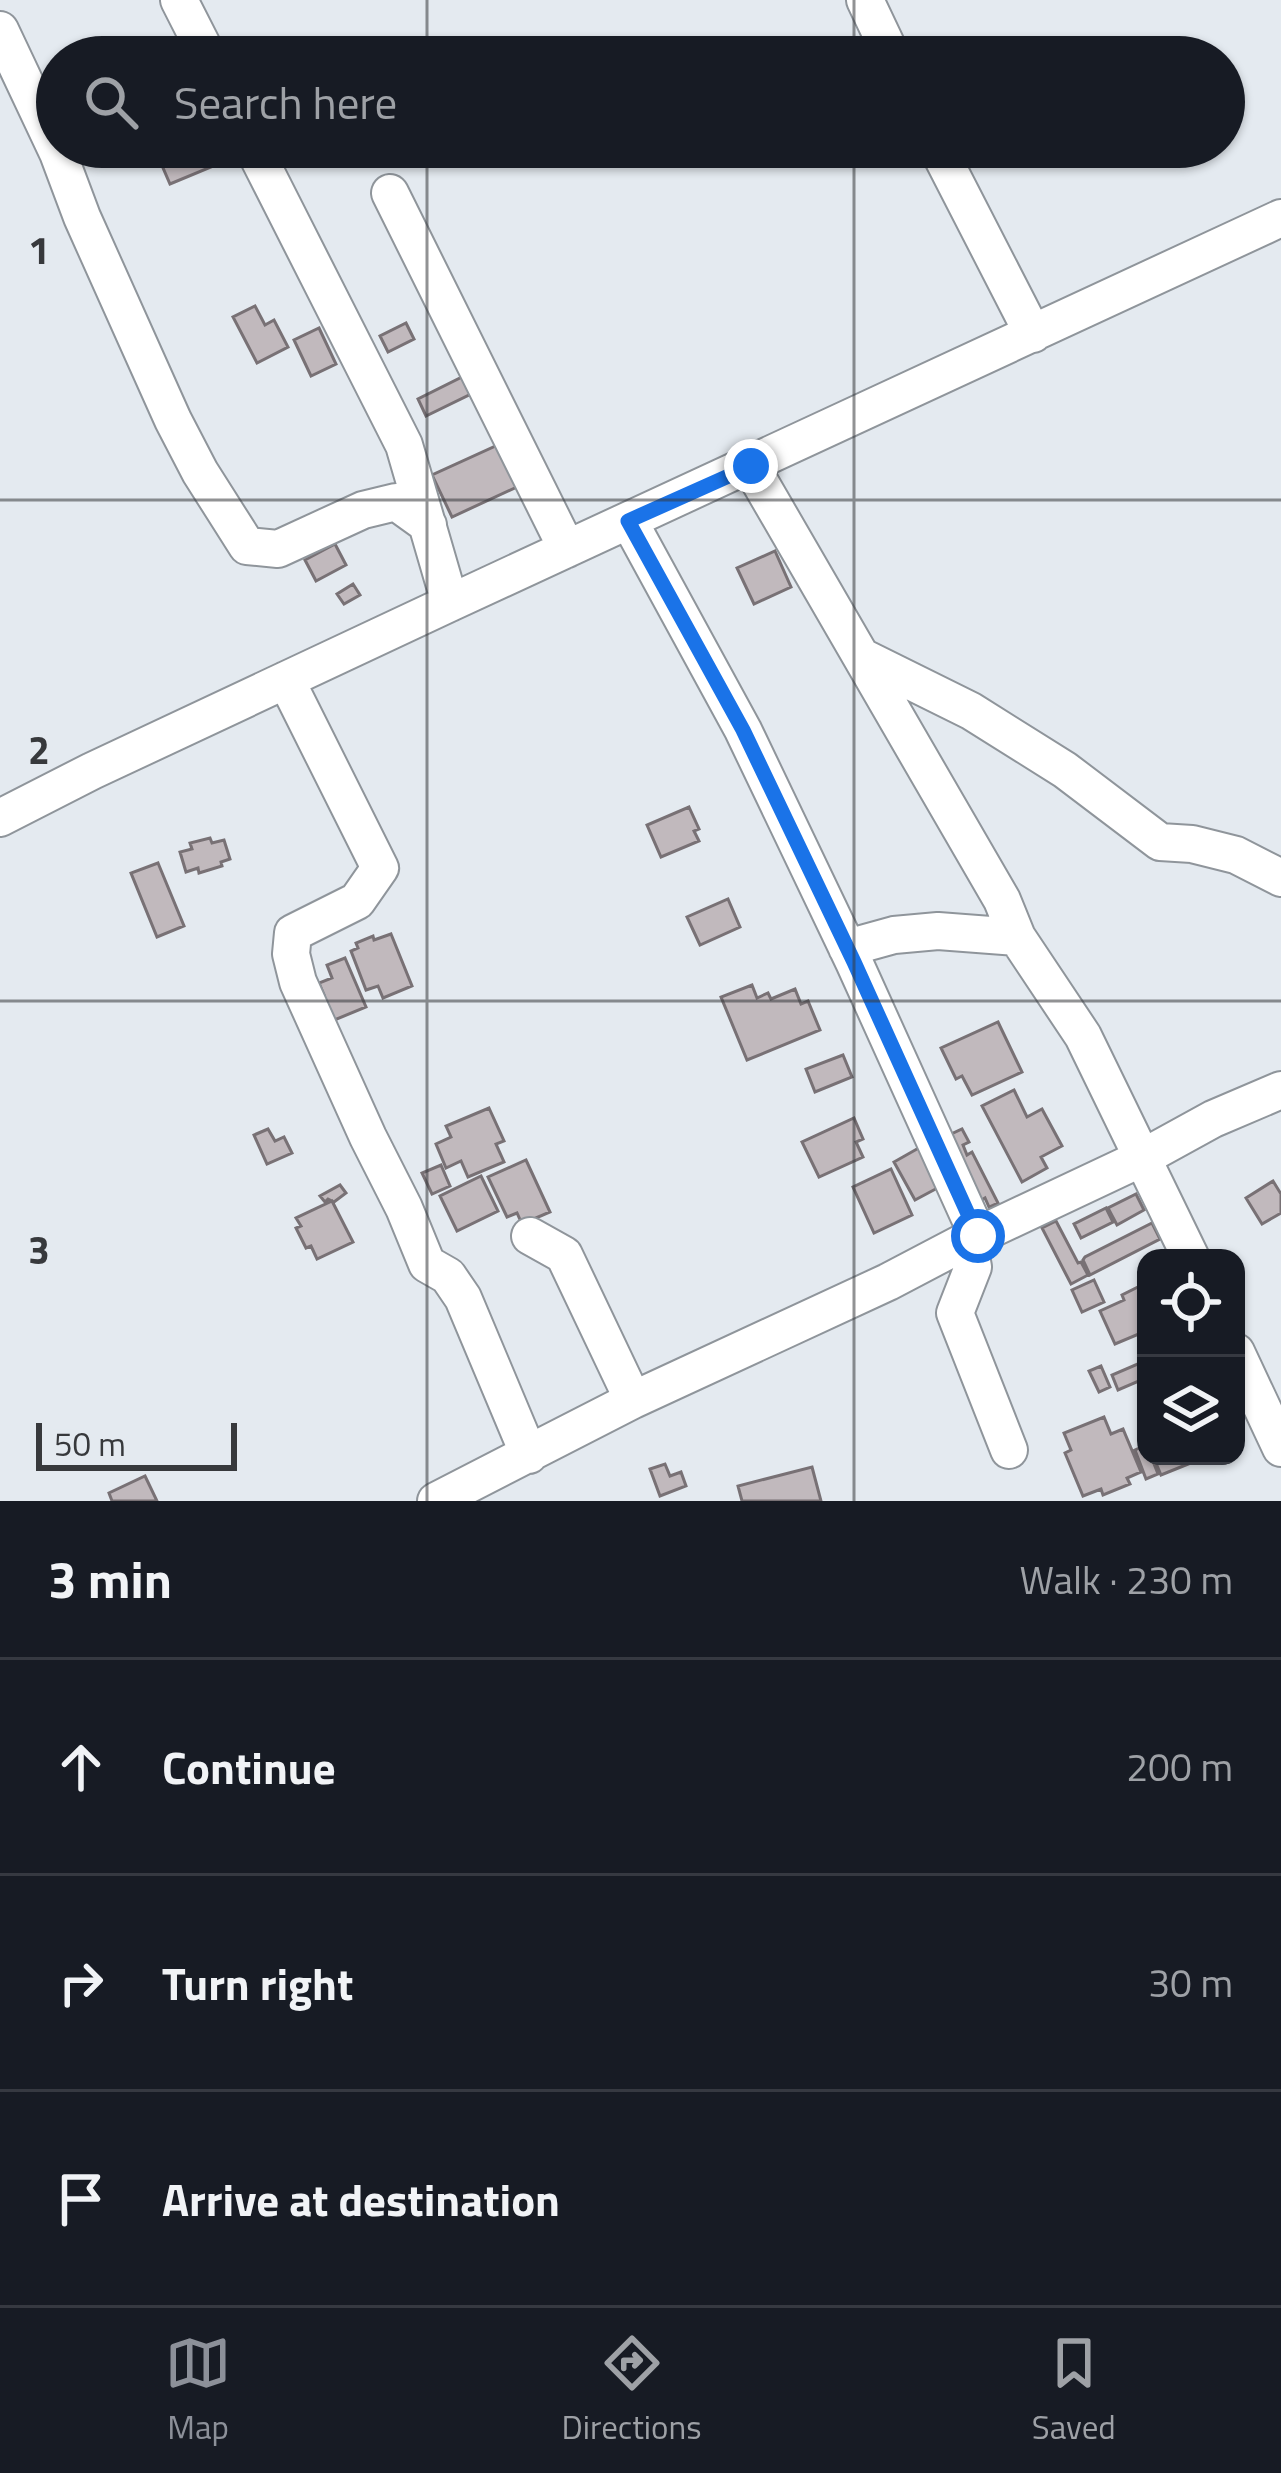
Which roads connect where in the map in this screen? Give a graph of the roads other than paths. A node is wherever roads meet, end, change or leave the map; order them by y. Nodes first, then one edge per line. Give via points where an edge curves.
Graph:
1 (179, 0) edge
2 (865, 0) edge
3 (0, 30) edge
4 (197, 36) edge
5 (882, 36) edge
6 (36, 106) edge
7 (64, 168) edge
8 (265, 168) edge
9 (948, 168) edge
10 (390, 194) dead end
11 (1281, 218) edge
12 (1033, 334) junction
13 (751, 466) junction
14 (628, 521) junction
15 (428, 525) junction
16 (567, 549) junction
17 (450, 603) junction
18 (862, 656) junction
19 (286, 680) junction
20 (0, 818) edge
21 (1281, 878) edge
22 (1017, 937) junction
23 (847, 948) junction
24 (1281, 1090) edge
25 (1142, 1158) junction
26 (530, 1236) dead end
27 (973, 1238) junction
28 (1187, 1249) edge
29 (1238, 1357) edge
30 (633, 1400) junction
31 (1281, 1448) edge
32 (1009, 1450) dead end
33 (529, 1455) junction
34 (436, 1501) edge

1 - 4 street
2 - 5 street
3 - 6 street
7 - 15 street via 173,420 247,546 278,549 395,502
8 - 15 street via 404,446
9 - 12 street
10 - 16 street
11 - 12 street
12 - 13 street
13 - 14 street
13 - 18 street
14 - 16 street
14 - 23 street via 743,730
15 - 17 street
16 - 17 street
17 - 19 street
18 - 21 street via 990,723 1160,842 1236,855
18 - 22 street
19 - 20 street
19 - 33 street via 380,868 357,902 293,934 298,982 427,1264 463,1298
22 - 23 street via 938,931
22 - 25 street via 1083,1036
23 - 27 street
24 - 25 street
25 - 27 street
25 - 28 street
26 - 30 street via 564,1256
27 - 30 street
27 - 32 street via 973,1268 955,1313
29 - 31 street
30 - 33 street
33 - 34 street

